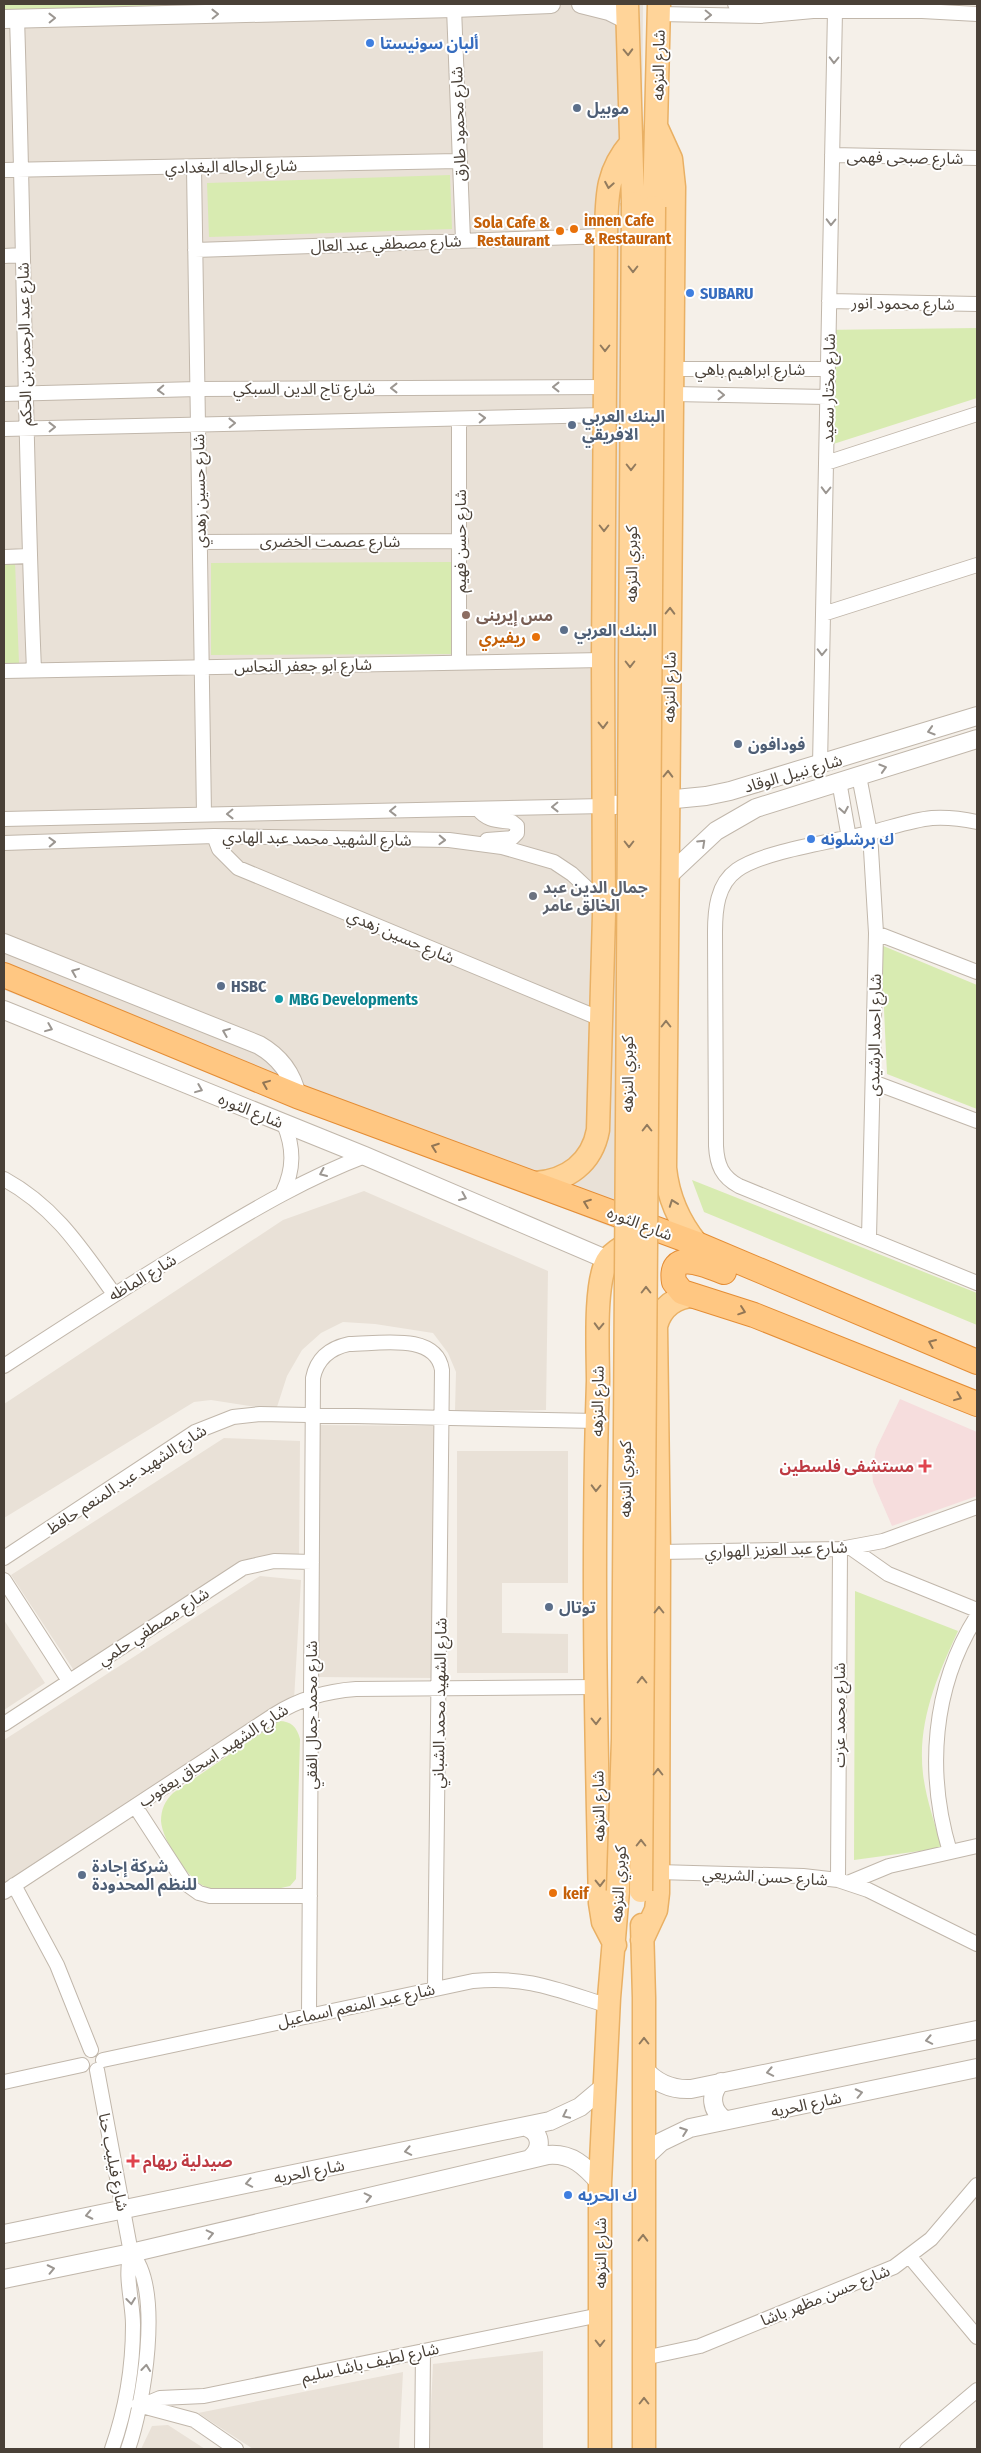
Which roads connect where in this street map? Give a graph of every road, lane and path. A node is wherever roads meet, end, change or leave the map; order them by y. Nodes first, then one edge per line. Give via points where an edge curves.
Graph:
1 (551, 4) edge
2 (581, 4) edge
3 (735, 4) edge
4 (922, 7) edge
5 (454, 8) junction
6 (659, 9) edge
7 (813, 11) junction
8 (835, 11) junction
9 (627, 12) edge
10 (977, 14) edge
11 (11, 19) edge
12 (656, 126) junction
13 (632, 143) junction
14 (832, 155) junction
15 (977, 158) edge
16 (458, 161) junction
17 (194, 167) junction
18 (4, 170) edge
19 (22, 170) junction
20 (644, 205) junction
21 (606, 236) junction
22 (463, 240) junction
23 (195, 250) junction
24 (22, 255) junction
25 (4, 256) edge
26 (829, 301) junction
27 (977, 304) edge
28 (673, 369) junction
29 (828, 369) junction
30 (605, 387) junction
31 (198, 389) junction
32 (4, 394) edge
33 (24, 394) junction
34 (673, 394) junction
35 (827, 397) junction
36 (977, 414) edge
37 (605, 415) junction
38 (459, 419) junction
39 (198, 423) junction
40 (26, 428) junction
41 (4, 429) edge
42 (826, 463) junction
43 (461, 541) junction
44 (200, 542) junction
45 (29, 556) junction
46 (4, 557) edge
47 (977, 565) edge
48 (823, 614) junction
49 (602, 660) junction
50 (460, 663) junction
51 (202, 666) junction
52 (34, 670) junction
53 (4, 671) edge
54 (977, 716) edge
55 (977, 739) edge
56 (820, 765) junction
57 (859, 776) junction
58 (839, 781) junction
59 (730, 791) junction
60 (668, 800) junction
61 (604, 806) junction
62 (478, 809) junction
63 (204, 814) junction
64 (740, 816) junction
65 (4, 819) edge
66 (977, 822) edge
67 (870, 833) junction
68 (214, 836) junction
69 (849, 838) junction
70 (4, 843) edge
71 (477, 844) junction
72 (667, 877) junction
73 (604, 914) junction
74 (876, 933) junction
75 (4, 944) edge
76 (977, 972) edge
77 (4, 975) edge
78 (4, 1010) edge
79 (601, 1019) junction
80 (600, 1045) junction
81 (666, 1049) junction
82 (873, 1082) junction
83 (297, 1096) junction
84 (977, 1121) edge
85 (284, 1124) junction
86 (365, 1156) junction
87 (4, 1179) edge
88 (535, 1183) junction
89 (283, 1192) junction
90 (670, 1234) junction
91 (869, 1238) junction
92 (697, 1244) junction
93 (608, 1260) junction
94 (788, 1283) junction
95 (977, 1283) edge
96 (114, 1294) junction
97 (696, 1296) junction
98 (977, 1362) edge
99 (4, 1366) edge
100 (977, 1404) edge
101 (657, 1412) junction
102 (313, 1415) junction
103 (597, 1415) junction
104 (442, 1417) junction
105 (977, 1507) edge
106 (846, 1548) junction
107 (659, 1552) junction
108 (4, 1558) edge
109 (312, 1562) junction
110 (4, 1580) edge
111 (977, 1610) edge
112 (977, 1616) edge
113 (69, 1681) junction
114 (595, 1687) junction
115 (439, 1688) junction
116 (312, 1697) junction
117 (4, 1724) edge
118 (135, 1806) junction
119 (977, 1846) edge
120 (950, 1852) junction
121 (658, 1872) junction
122 (843, 1881) junction
123 (9, 1888) edge
124 (310, 1896) junction
125 (642, 1940) junction
126 (977, 1944) edge
127 (614, 1945) junction
128 (436, 1988) junction
129 (609, 2006) junction
130 (309, 2015) junction
131 (977, 2030) edge
132 (91, 2050) junction
133 (82, 2065) junction
134 (100, 2065) junction
135 (977, 2068) edge
136 (644, 2069) junction
137 (4, 2082) edge
138 (721, 2082) junction
139 (605, 2086) junction
140 (725, 2120) junction
141 (526, 2127) junction
142 (531, 2158) junction
143 (644, 2158) junction
144 (600, 2183) junction
145 (977, 2185) edge
146 (123, 2208) junction
147 (4, 2234) edge
148 (131, 2253) junction
149 (910, 2257) junction
150 (4, 2279) edge
151 (600, 2315) junction
152 (977, 2337) edge
153 (423, 2351) junction
154 (644, 2358) junction
155 (977, 2390) edge
156 (204, 2396) junction
157 (125, 2403) junction
158 (141, 2406) junction
159 (194, 2420) junction
160 (112, 2449) edge
161 (128, 2449) edge
162 (236, 2449) edge
163 (422, 2449) edge
164 (600, 2449) edge
165 (644, 2449) edge
166 (907, 2449) edge

1 - 5 street
2 - 9 street
3 - 7 street
4 - 8 street
4 - 10 street
11 -> 5 street
5 - 16 street, شارع محمود طارق
6 -> 7 street via 760,16
6 - 12 main road, شارع النزهه
7 - 8 street
8 -> 14 street, شارع مختار سعيد
9 -> 13 main road, شارع النزهه
11 - 19 street, شارع عبد الرحمن بن الحكم
12 - 20 main road, شارع النزهه
12 - 28 main road, شارع النزهه via 667,146 674,173
13 - 20 main road, شارع النزهه
13 -> 21 main road via 615,165 610,178
14 - 15 street, شارع صبحى فهمى
14 -> 26 street, شارع مختار سعيد
16 - 17 street, شارع الرحاله البغدادي
16 - 22 street, شارع محمود طارق
17 - 19 street, شارع الرحاله البغدادي
17 - 23 street, شارع حسين زهدي
18 - 19 street, شارع الرحاله البغدادي
19 - 24 street, شارع عبد الرحمن بن الحكم
125 -> 20 main road, كوبري النزهه, bridge
20 -> 127 main road, كوبري النزهه, bridge via 623,1729
21 - 22 street, شارع مصطفي عبد العال
21 -> 30 main road
22 - 23 street, شارع مصطفي عبد العال
23 - 31 street, شارع حسين زهدي
24 - 25 street
24 - 33 street, شارع عبد الرحمن بن الحكم
26 - 27 street, شارع محمود انور
26 - 29 street, شارع مختار سعيد
28 - 29 street, شارع ابراهيم باهي
28 - 34 main road, شارع النزهه
29 - 35 street, شارع مختار سعيد
30 -> 31 street, شارع تاج الدين السبكي
30 - 37 main road
31 -> 33 street, شارع تاج الدين السبكي
31 - 39 street, شارع حسين زهدي
32 - 33 street, شارع تاج الدين السبكي
33 - 40 street, شارع عبد الرحمن بن الحكم
34 -> 35 street, شارع ابراهيم باهي
60 -> 34 main road, شارع النزهه
35 - 42 street, شارع مختار سعيد
36 - 42 street
38 -> 37 street, شارع تاج الدين السبكي
37 -> 49 main road
39 -> 38 street, شارع تاج الدين السبكي
38 - 43 street, شارع حسن فهيم
40 -> 39 street, شارع تاج الدين السبكي
39 - 44 street, شارع حسين زهدي
40 - 41 street, شارع تاج الدين السبكي
40 - 45 street, شارع عبد الرحمن بن الحكم
42 -> 48 street, شارع مختار سعيد
43 - 44 street, شارع عصمت الخضرى
43 - 50 street, شارع حسن فهيم
44 - 51 street, شارع حسين زهدي
45 - 46 street
45 - 52 street, شارع عبد الرحمن بن الحكم
47 - 48 street
48 -> 56 street, شارع مختار سعيد
49 - 50 street, شارع ابو جعفر النحاس
49 -> 61 main road
50 - 51 street, شارع ابو جعفر النحاس
51 - 52 street, شارع ابو جعفر النحاس
51 - 63 street, شارع حسين زهدي
52 - 53 street, شارع ابو جعفر النحاس
54 -> 56 street, شارع نبيل الوقاد
57 -> 55 street, شارع نبيل الوقاد
56 - 59 street, شارع نبيل الوقاد
57 - 58 street, شارع نبيل الوقاد
57 - 67 street, شارع احمد الرشيدى
58 - 64 street, شارع نبيل الوقاد
58 -> 69 street
59 - 60 street, شارع نبيل الوقاد
59 - 64 street via 730,809
60 - 61 street, شارع نبيل الوقاد
60 - 72 main road, شارع النزهه
61 -> 62 street, شارع الشهيد محمد عبد الهادي
61 - 73 main road
62 -> 63 street, شارع الشهيد محمد عبد الهادي
62 - 71 street via 492,820 512,822 518,830 512,838 490,839
63 - 65 street, شارع الشهيد محمد عبد الهادي
72 -> 64 street, شارع نبيل الوقاد via 706,839
66 - 67 street via 933,818
67 - 69 street
67 - 74 street, شارع احمد الرشيدى
70 -> 68 street, شارع الشهيد محمد عبد الهادي
68 -> 71 street, شارع الشهيد محمد عبد الهادي via 448,840
68 - 79 street, شارع حسين زهدي via 219,849 238,868
69 - 91 street via 755,862 737,870 724,885 716,907 716,1146 719,1167 731,1182
71 - 73 street, شارع الشهيد محمد عبد الهادي via 554,862 588,889
81 -> 72 main road, شارع النزهه
73 - 79 main road
74 - 76 street
74 - 82 street, شارع احمد الرشيدى
83 -> 75 street, شارع الثوره via 287,1070 259,1045
83 -> 77 highway, شارع الثوره
78 -> 85 street, شارع الثوره
79 - 80 main road
80 - 81 main road via 628,1056 647,1056
80 - 88 main road via 598,1130 592,1149 572,1172 554,1180
92 -> 81 main road, شارع النزهه via 677,1213 666,1178
82 - 84 street
82 - 91 street, شارع احمد الرشيدى
88 -> 83 highway, شارع الثوره
85 - 86 street, شارع الثوره
85 - 89 street via 292,1158
86 -> 89 street, شارع الماظه
86 -> 93 street, شارع الثوره
87 - 96 street via 36,1199 60,1222
90 -> 88 highway, شارع الثوره
89 - 96 street, شارع الماظه
90 - 92 highway, شارع الثوره
90 - 93 main road via 633,1240
91 - 95 street
92 - 94 highway, شارع الثوره
93 -> 103 main road, شارع النزهه via 600,1288
94 - 97 highway via 761,1285 686,1261 674,1270 674,1282 678,1289
98 -> 94 highway, شارع الثوره
96 - 99 street, شارع الماظه
97 -> 100 highway via 754,1315
97 - 101 main road via 672,1302 657,1320
101 - 103 main road via 643,1396 628,1391 612,1394 603,1400
101 - 107 main road
102 - 104 street, شارع الشهيد عبد المنعم حافظ
102 - 104 street via 315,1369 332,1349 349,1344 414,1344 434,1352 441,1363
102 - 108 street, شارع الشهيد عبد المنعم حافظ via 246,1415 207,1426
102 - 109 street, شارع محمد جمال الفقي
103 - 104 street, شارع الشهيد عبد المنعم حافظ
103 -> 114 main road, شارع النزهه
104 - 115 street, شارع الشهيد محمد الشباني
105 - 106 street, شارع عبد العزيز الهواري via 893,1538
106 - 107 street, شارع عبد العزيز الهواري
106 - 111 street via 888,1574
106 - 122 street, شارع محمد عزت
121 -> 107 main road
109 - 113 street, شارع مصطفي حلمي via 274,1561 243,1568
109 - 116 street, شارع محمد جمال الفقي
110 - 113 street
112 - 120 street via 951,1669 938,1718 936,1786
113 - 117 street, شارع مصطفي حلمي
114 - 115 street, شارع الشهيد اسحاق يعقوب
114 -> 127 main road, شارع النزهه via 600,1903 603,1922
115 - 116 street, شارع الشهيد اسحاق يعقوب via 345,1690
115 - 128 street, شارع الشهيد محمد الشباني
116 - 118 street, شارع الشهيد اسحاق يعقوب via 274,1714
116 - 124 street, شارع محمد جمال الفقي
118 - 123 street, شارع الشهيد اسحاق يعقوب
118 - 124 street via 185,1883 199,1893 210,1896
119 - 120 street
120 - 122 street
121 - 122 street, شارع حسن الشريعي via 803,1876
121 - 125 main road via 656,1910
122 - 126 street, شارع حسن الشريعي
123 - 132 street via 56,1966
124 - 130 street, شارع محمد جمال الفقي
136 -> 125 main road
127 - 129 main road, شارع النزهه
128 - 129 street, شارع عبد المنعم اسماعيل via 473,1981 515,1980 556,1988
128 - 130 street, شارع عبد المنعم اسماعيل
129 - 139 main road, شارع النزهه
130 - 134 street, شارع عبد المنعم اسماعيل
131 -> 138 street
132 - 133 street via 83,2055
132 - 134 street via 101,2053
133 - 134 street via 87,2070
133 - 137 street
134 - 146 street, شارع فيليب حنا
140 -> 135 street, شارع الحريه
136 - 138 street via 662,2084 676,2088 691,2089
136 - 143 main road
138 - 140 street via 715,2090 713,2105
139 -> 141 street, شارع الحريه via 568,2114
139 - 144 main road, شارع النزهه
143 -> 140 street, شارع الحريه via 675,2134
141 - 142 street via 539,2139 539,2148
141 -> 146 street, شارع الحريه
142 - 144 street via 554,2155 572,2158
148 -> 142 street
154 -> 143 main road
144 - 151 main road, شارع النزهه
145 - 149 street, شارع حسن مظهر باشا via 937,2233
146 -> 147 street, شارع الحريه
146 - 148 street, شارع فيليب حنا
150 -> 148 street
148 -> 157 street, شارع فيليب حنا via 128,2275 132,2343
158 -> 148 street, شارع فيليب حنا via 148,2322 142,2271
149 - 152 street
149 - 154 street, شارع حسن مظهر باشا via 876,2275 700,2346
151 - 153 street, شارع لطيف باشا سليم
151 -> 164 main road, شارع النزهه
153 - 156 street, شارع لطيف باشا سليم
153 - 163 street
165 -> 154 main road
155 - 166 street
156 - 158 street, شارع لطيف باشا سليم via 160,2398
156 - 159 street via 195,2407
157 - 158 street
157 - 160 street, شارع فيليب حنا
158 - 159 street
158 - 161 street, شارع فيليب حنا
159 - 162 street

